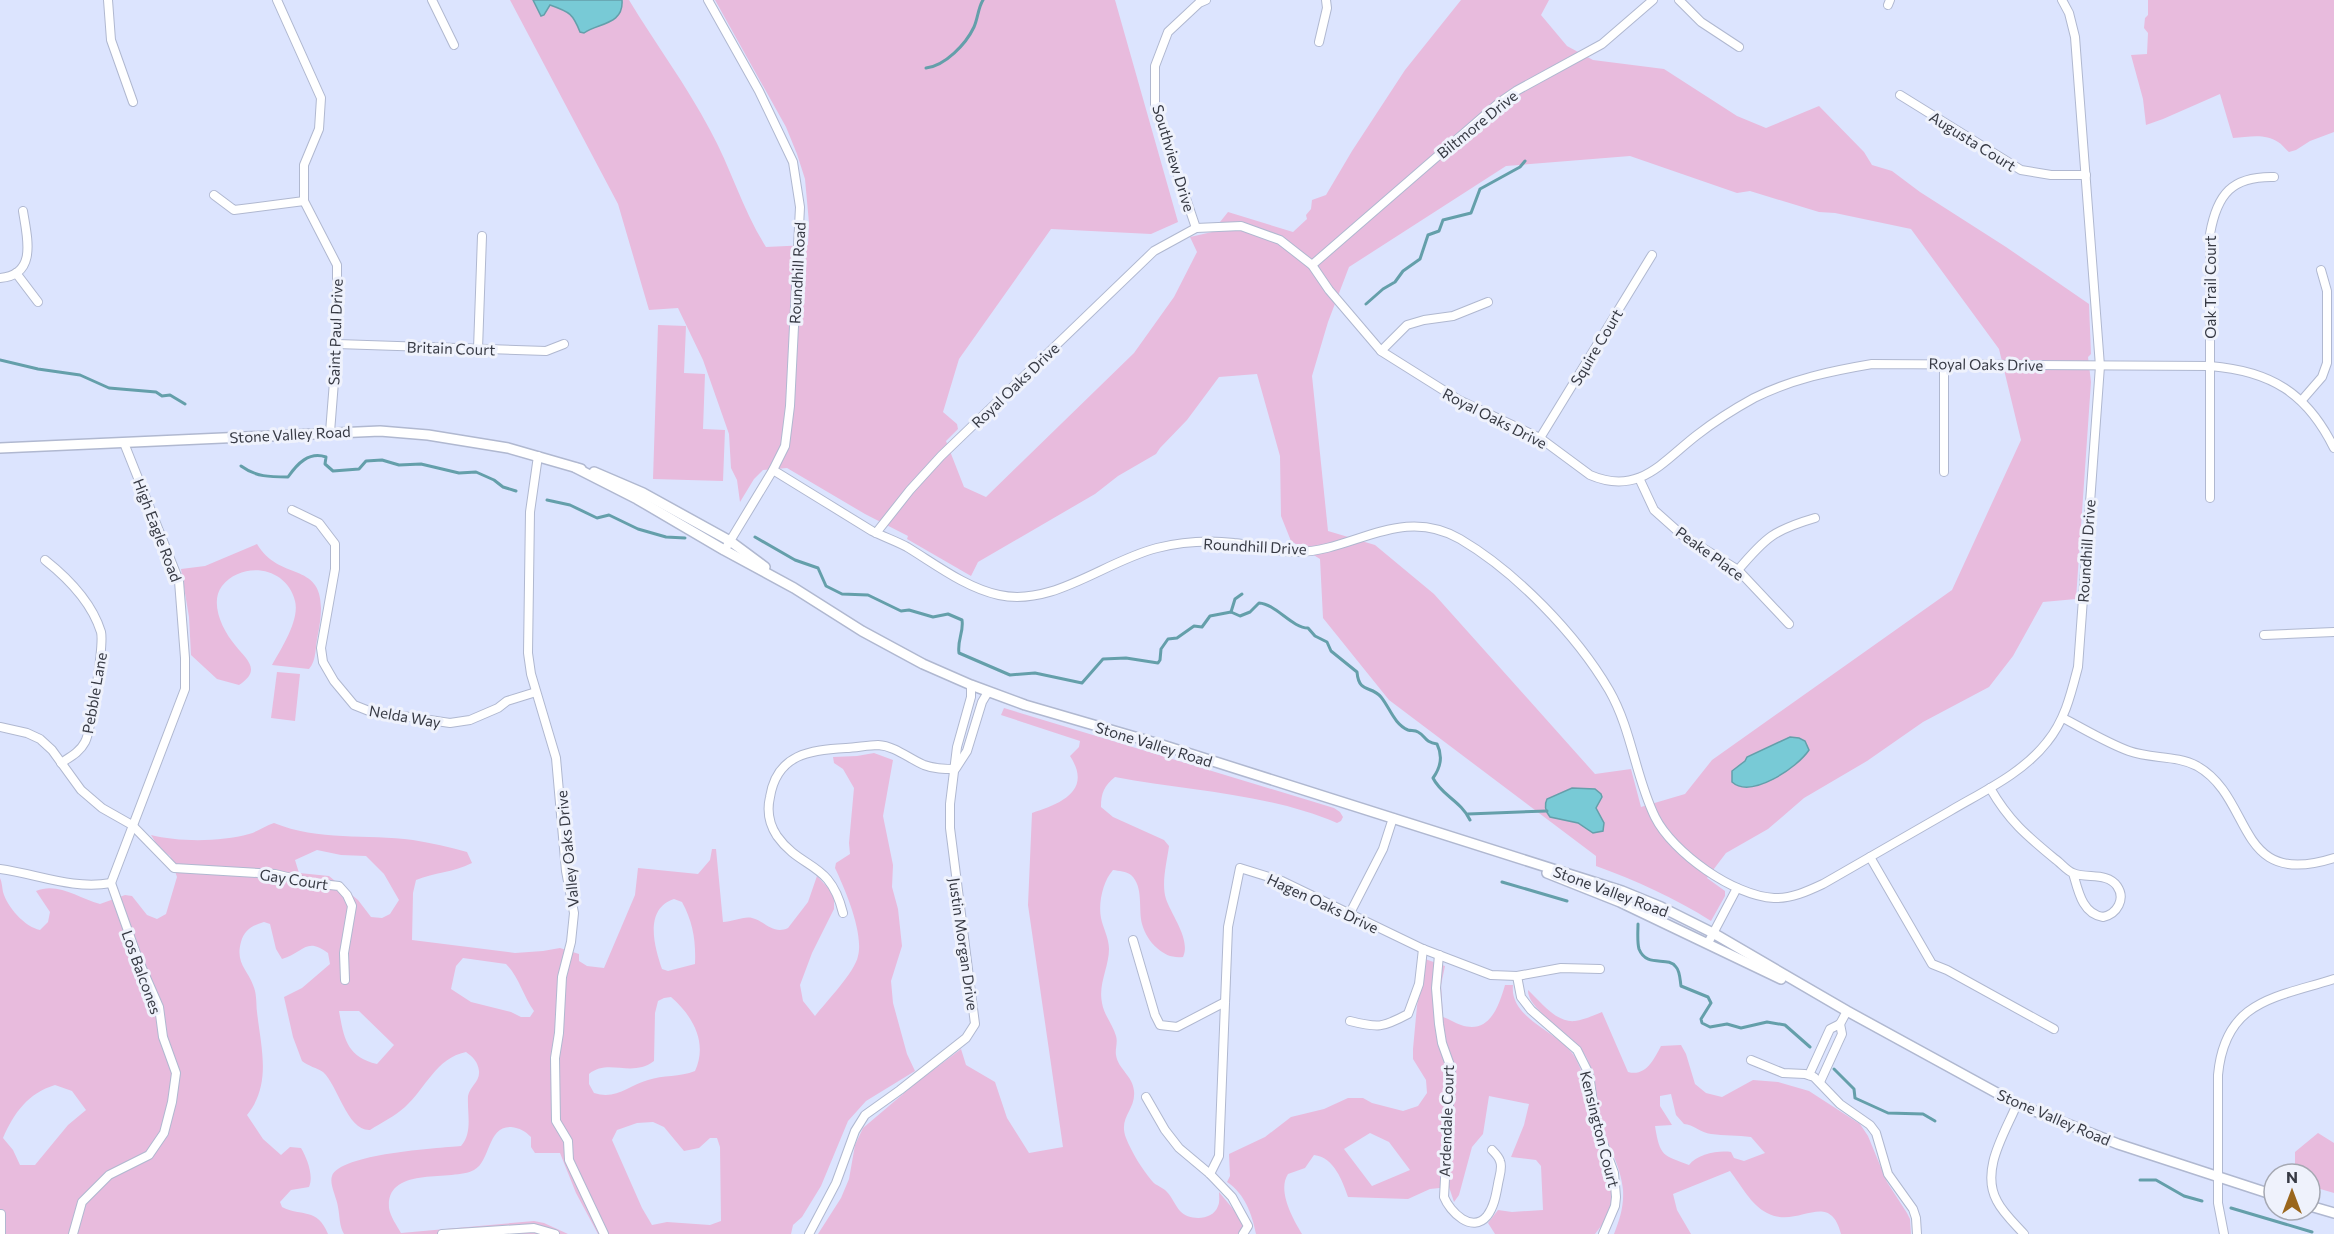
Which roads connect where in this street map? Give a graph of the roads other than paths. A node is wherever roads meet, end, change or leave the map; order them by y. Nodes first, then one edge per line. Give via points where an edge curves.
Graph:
1 (108, 0) edge
2 (277, 0) edge
3 (432, 0) edge
4 (708, 0) edge
5 (1206, 0) edge
6 (1326, 0) edge
7 (1653, 0) edge
8 (1679, 0) edge
9 (2062, 0) edge
10 (1319, 42) dead end
11 (454, 45) dead end
12 (1739, 47) dead end
13 (1900, 95) dead end
14 (133, 102) dead end
15 (2086, 175) junction
16 (2274, 177) dead end
17 (214, 195) dead end
18 (304, 201) junction
19 (23, 211) dead end
20 (1196, 228) junction
21 (482, 236) dead end
22 (1652, 255) dead end
23 (1312, 265) junction
24 (2321, 270) dead end
25 (16, 273) junction
26 (0, 278) edge
27 (38, 302) dead end
28 (1488, 302) dead end
29 (337, 344) junction
30 (564, 344) dead end
31 (478, 349) junction
32 (1381, 351) junction
33 (1944, 364) junction
34 (2100, 366) junction
35 (2210, 366) junction
36 (2302, 400) junction
37 (330, 432) junction
38 (1540, 438) junction
39 (124, 443) junction
40 (0, 448) edge
41 (2334, 448) edge
42 (538, 456) junction
43 (576, 468) junction
44 (773, 470) junction
45 (1944, 472) dead end
46 (1639, 478) junction
47 (2210, 498) dead end
48 (292, 510) dead end
49 (1815, 518) dead end
50 (876, 533) junction
51 (730, 541) junction
52 (724, 550) junction
53 (45, 560) dead end
54 (1738, 570) junction
55 (794, 588) junction
56 (1789, 624) dead end
57 (2334, 632) edge
58 (2264, 635) dead end
59 (971, 685) junction
60 (536, 692) junction
61 (988, 692) junction
62 (2063, 718) junction
63 (0, 727) edge
64 (61, 763) junction
65 (955, 769) junction
66 (1990, 788) junction
67 (1393, 818) junction
68 (132, 825) junction
69 (1870, 857) junction
70 (2334, 858) edge
71 (1530, 862) junction
72 (0, 869) edge
73 (2073, 873) junction
74 (111, 883) junction
75 (1737, 888) junction
76 (843, 913) dead end
77 (1349, 915) junction
78 (1713, 933) junction
79 (1133, 940) dead end
80 (1708, 943) junction
81 (1423, 949) junction
82 (1439, 955) junction
83 (1600, 969) dead end
84 (1517, 976) junction
85 (2334, 979) edge
86 (345, 980) dead end
87 (1225, 1002) junction
88 (1847, 1011) junction
89 (1350, 1021) dead end
90 (1840, 1024) junction
91 (2054, 1029) dead end
92 (1751, 1060) dead end
93 (1814, 1078) junction
94 (1146, 1096) dead end
95 (2017, 1104) junction
96 (1492, 1150) dead end
97 (1210, 1174) junction
98 (2218, 1178) junction
99 (2262, 1191) edge
100 (1, 1214) edge
101 (1249, 1230) edge
102 (1, 1234) edge
103 (73, 1234) edge
104 (442, 1234) edge
105 (555, 1234) edge
106 (604, 1234) edge
107 (809, 1234) edge
108 (1243, 1234) edge
109 (1603, 1234) edge
110 (1917, 1234) edge
111 (2024, 1234) edge
112 (2224, 1234) edge

1 - 14 street via 111,40
2 - 18 street, Saint Paul Drive via 321,98 319,129 304,165
3 - 11 street
4 - 44 street, Roundhill Road via 759,91 795,170 800,207 790,406 785,446
5 - 20 street, Southview Drive via 1168,32 1155,66 1155,107
6 - 10 street
7 - 23 street, Biltmore Drive via 1602,44 1500,102
8 - 12 street via 1701,22
9 - 15 street, Roundhill Drive via 2075,37
13 - 15 street, Augusta Court via 2021,170
15 - 34 street, Roundhill Drive
16 - 35 street, Oak Trail Court via 2250,178 2239,183 2228,191 2213,218
17 - 18 street via 234,210
18 - 29 street, Saint Paul Drive via 337,265
19 - 25 street via 28,249 24,267
20 - 23 street, Royal Oaks Drive via 1241,226 1280,240
20 - 50 street, Royal Oaks Drive via 1154,250 941,456
21 - 31 street
22 - 38 street, Squire Court
23 - 32 street, Royal Oaks Drive
24 - 36 street via 2327,291 2327,363 2322,377
25 - 26 street
25 - 27 street
28 - 32 street via 1452,316 1407,325
29 - 31 street, Britain Court
29 - 37 street, Saint Paul Drive
30 - 31 street, Britain Court via 546,351
32 - 38 street, Royal Oaks Drive via 1459,400
33 - 34 street, Royal Oaks Drive
33 - 45 street
33 - 46 street, Royal Oaks Drive via 1872,364 1784,384 1723,415
34 - 35 street, Royal Oaks Drive
34 - 62 street, Roundhill Drive via 2078,667
35 - 36 street, Royal Oaks Drive via 2265,376
35 - 47 street, Oak Trail Court
36 - 41 street, Royal Oaks Drive
37 - 39 street, Stone Valley Road
37 - 42 street, Stone Valley Road via 428,435
38 - 46 street, Royal Oaks Drive via 1599,479 1626,482
39 - 40 street, Stone Valley Road
39 - 68 street, High Eagle Road via 179,581 185,658 185,689
42 - 43 street, Stone Valley Road
42 - 60 street, Valley Oaks Drive via 530,512 528,614 528,653
43 - 51 street, Stone Valley Road via 643,493
43 - 52 street, Stone Valley Road
44 - 50 street, Roundhill Drive
44 - 51 street, Roundhill Road
46 - 54 street, Peake Place via 1654,510 1682,535
48 - 60 street, Nelda Way via 319,523 335,544 335,569 321,648 323,662 334,681 354,705 369,711 450,723 470,720 507,701
49 - 54 street via 1787,526 1762,542
50 - 75 street, Roundhill Drive via 896,540 983,590 1014,597 1051,592 1128,557 1184,543 1232,543 1300,552 1397,527 1429,528 1454,536 1477,549 1530,594 1584,652 1621,715 1656,820 1687,856
51 - 52 street, Roundhill Road
51 - 55 street, Stone Valley Road
52 - 55 street, Stone Valley Road
53 - 64 street, Pebble Lane via 67,577 86,603 102,639 88,736 79,751
54 - 56 street, Peake Place
55 - 59 street, Stone Valley Road via 862,631
57 - 58 street
59 - 61 street, Stone Valley Road
59 - 65 street, Justin Morgan Drive
60 - 106 street, Valley Oaks Drive via 556,758 566,871 574,913 562,977 555,1058 556,1121 568,1141 568,1160
61 - 65 street via 981,702 967,751
61 - 67 street, Stone Valley Road
62 - 66 street, Roundhill Drive via 2039,752
62 - 70 street via 2130,751 2174,758 2201,769 2220,788 2260,851 2277,861 2304,866
63 - 64 street, Gay Court via 39,739
64 - 68 street, Gay Court via 81,790
65 - 76 street via 925,765 892,747 878,745 797,755 777,776 768,807 775,833 785,846 831,882
65 - 107 street, Justin Morgan Drive via 951,838 975,1024 966,1038 865,1115
66 - 69 street, Roundhill Drive
66 - 73 street via 2011,820
67 - 71 street, Stone Valley Road
67 - 77 street via 1383,849
68 - 74 street, High Eagle Road
68 - 86 street, Gay Court via 174,868 275,874 339,886 352,906 344,953
69 - 75 street, Roundhill Drive via 1823,884 1786,897 1759,896
69 - 91 street via 1932,964
71 - 78 street, Stone Valley Road via 1622,891
71 - 80 street, Stone Valley Road via 1545,873
72 - 74 street via 57,882 93,886
73 - 73 street via 2113,882 2121,896 2116,911 2103,917 2090,911
74 - 103 street, Los Balcones via 159,1007 163,1037 176,1073 164,1133 149,1155 109,1175 82,1202
75 - 78 street
77 - 81 street, Hagen Oaks Drive
77 - 87 street, Hagen Oaks Drive via 1282,881 1240,868 1228,927
78 - 80 street
78 - 88 street, Stone Valley Road
79 - 87 street via 1160,1025 1177,1027
80 - 88 street, Stone Valley Road
81 - 82 street, Hagen Oaks Drive
81 - 89 street via 1419,984 1408,1014 1376,1027
82 - 84 street, Hagen Oaks Drive via 1491,975
82 - 96 street, Ardendale Court via 1439,1024 1451,1068 1444,1197 1458,1217 1479,1222 1491,1210 1501,1167
83 - 84 street, Hagen Oaks Drive via 1561,968
84 - 109 street, Kensington Court via 1526,1004 1577,1050 1588,1074 1596,1124 1614,1173 1616,1206
85 - 98 street via 2259,1003 2232,1028 2220,1058
87 - 97 street, Hagen Oaks Drive via 1219,1156
88 - 90 street
88 - 95 street, Stone Valley Road
90 - 93 street via 1842,1034
90 - 93 street via 1830,1029
92 - 93 street via 1783,1073
93 - 110 street via 1832,1098 1876,1133 1888,1174 1913,1209
94 - 97 street via 1179,1148
95 - 98 street, Stone Valley Road
95 - 111 street via 1994,1157 1991,1180 1998,1205
97 - 101 street via 1232,1197
98 - 99 street, Stone Valley Road
98 - 112 street
100 - 102 street
101 - 108 street
104 - 105 street via 534,1227

